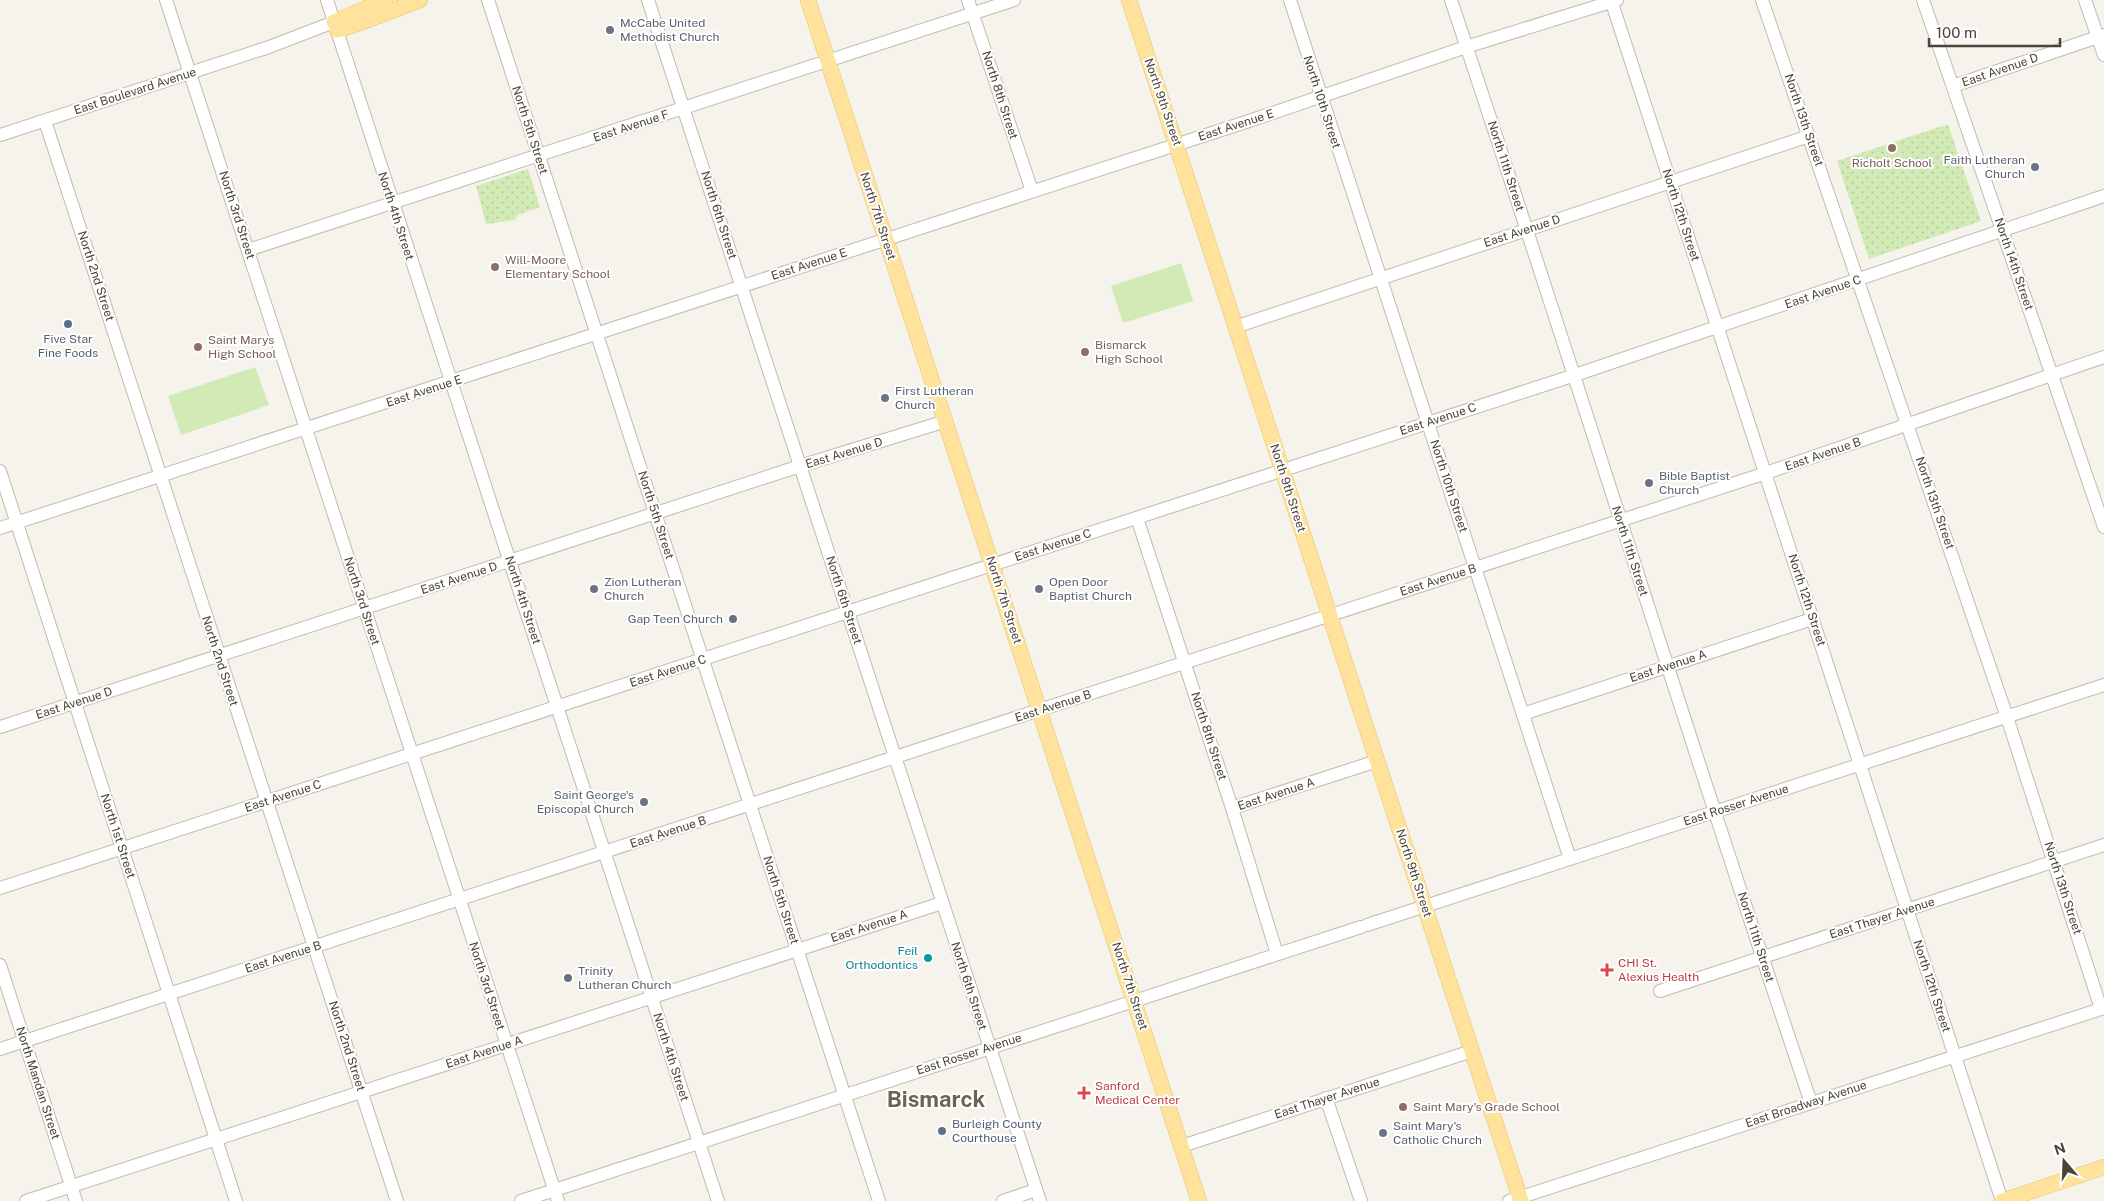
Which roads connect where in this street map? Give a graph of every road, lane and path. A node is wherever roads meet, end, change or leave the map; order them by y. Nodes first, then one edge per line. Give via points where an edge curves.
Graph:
1 (166, 0) edge
2 (327, 0) edge
3 (384, 0) edge
4 (420, 0) edge
5 (488, 0) edge
6 (648, 0) edge
7 (808, 0) edge
8 (968, 0) edge
9 (1014, 0) edge
10 (1129, 0) edge
11 (1290, 0) edge
12 (1451, 0) edge
13 (1762, 0) edge
14 (1923, 0) edge
15 (2085, 0) edge
16 (1613, 1) edge
17 (972, 14) junction
18 (335, 26) junction
19 (2101, 36) edge
20 (1466, 47) junction
21 (2104, 55) edge
22 (828, 61) junction
23 (190, 72) junction
24 (1953, 86) junction
25 (1320, 96) junction
26 (684, 108) junction
27 (45, 121) junction
28 (0, 135) edge
29 (1809, 136) junction
30 (1177, 144) junction
31 (539, 156) junction
32 (1670, 183) junction
33 (1032, 191) junction
34 (2104, 196) edge
35 (392, 204) junction
36 (1526, 230) junction
37 (2003, 230) junction
38 (885, 239) junction
39 (248, 250) junction
40 (1381, 277) junction
41 (1858, 280) junction
42 (742, 286) junction
43 (1235, 327) junction
44 (1718, 328) junction
45 (597, 334) junction
46 (2104, 357) edge
47 (2052, 375) junction
48 (1572, 376) junction
49 (452, 382) junction
50 (946, 421) junction
51 (1428, 422) junction
52 (1908, 425) junction
53 (306, 429) junction
54 (800, 466) junction
55 (1282, 469) junction
56 (0, 471) edge
57 (1766, 473) junction
58 (161, 476) junction
59 (656, 514) junction
60 (1137, 518) junction
61 (1621, 521) junction
62 (17, 523) junction
63 (0, 528) edge
64 (2104, 528) edge
65 (510, 562) junction
66 (993, 565) junction
67 (1475, 568) junction
68 (364, 609) junction
69 (847, 611) junction
70 (1330, 616) junction
71 (1812, 619) junction
72 (218, 655) junction
73 (703, 659) junction
74 (1185, 663) junction
75 (1667, 666) junction
76 (2104, 685) edge
77 (75, 704) junction
78 (557, 706) junction
79 (1040, 710) junction
80 (1523, 714) junction
81 (2007, 717) junction
82 (0, 727) edge
83 (412, 754) junction
84 (896, 757) junction
85 (1378, 761) junction
86 (1860, 764) junction
87 (267, 801) junction
88 (750, 805) junction
89 (1232, 808) junction
90 (1715, 812) junction
91 (2104, 846) edge
92 (123, 849) junction
93 (605, 852) junction
94 (1570, 859) junction
95 (2054, 862) junction
96 (0, 888) edge
97 (459, 900) junction
98 (942, 902) junction
99 (1425, 907) junction
100 (1907, 910) junction
101 (314, 947) junction
102 (797, 949) junction
103 (1277, 954) junction
104 (1762, 957) junction
105 (0, 965) edge
106 (1660, 991) dead end
107 (169, 994) junction
108 (652, 997) junction
109 (1134, 1001) junction
110 (2103, 1008) edge
111 (24, 1041) junction
112 (507, 1045) junction
113 (990, 1048) junction
114 (0, 1049) edge
115 (1472, 1051) junction
116 (1955, 1056) junction
117 (362, 1092) junction
118 (845, 1095) junction
119 (1326, 1098) junction
120 (1811, 1102) junction
121 (216, 1139) junction
122 (699, 1143) junction
123 (1182, 1146) junction
124 (2104, 1167) edge
125 (72, 1186) junction
126 (556, 1196) edge
127 (1038, 1196) edge
128 (1517, 1200) edge
129 (26, 1201) edge
130 (76, 1201) edge
131 (236, 1201) edge
132 (397, 1201) edge
133 (521, 1201) edge
134 (718, 1201) edge
135 (879, 1201) edge
136 (1003, 1201) edge
137 (1200, 1201) edge
138 (1361, 1201) edge
139 (2002, 1201) edge

1 - 23 street, North 3rd Street
2 - 18 street, North 4th Street
3 - 18 main road, East Boulevard Avenue
4 - 18 main road, East Boulevard Avenue via 357,24
5 - 31 street, North 5th Street
6 - 26 street, North 6th Street
7 - 22 main road, North 7th Street
8 - 17 street, North 8th Street
9 - 17 street, East Avenue F
10 - 30 main road, North 9th Street
11 - 25 street, North 10th Street
12 - 20 street, North 11th Street
13 - 29 street, North 13th Street
14 - 24 street, North 14th Street
15 - 19 street
16 - 20 street, East Avenue E
16 - 32 street, North 12th Street
17 - 22 street, East Avenue F
17 - 33 street, North 8th Street
18 - 23 street, East Boulevard Avenue
18 - 35 street, North 4th Street
19 - 21 street
19 - 24 street, East Avenue D
20 - 25 street, East Avenue E
20 - 36 street, North 11th Street
22 - 26 street, East Avenue F
22 - 38 main road, North 7th Street
23 - 27 street, East Boulevard Avenue
23 - 39 street, North 3rd Street
24 - 37 street, North 14th Street
25 - 30 street, East Avenue E
25 - 40 street, North 10th Street
26 - 31 street, East Avenue F
26 - 42 street, North 6th Street
27 - 28 street, East Boulevard Avenue
27 - 58 street, North 2nd Street
29 - 32 street, East Avenue D
29 - 41 street, North 13th Street
30 - 33 street, East Avenue E
30 - 43 main road, North 9th Street
31 - 35 street, East Avenue F
31 - 45 street, North 5th Street
32 - 36 street, East Avenue D
32 - 44 street, North 12th Street
33 - 38 street, East Avenue E
34 - 37 street, East Avenue C
35 - 39 street, East Avenue F
35 - 49 street, North 4th Street
36 - 40 street, East Avenue D
36 - 48 street, North 11th Street
37 - 41 street, East Avenue C
37 - 47 street, North 14th Street
38 - 42 street, East Avenue E
38 - 50 main road, North 7th Street
39 - 53 street, North 3rd Street
40 - 43 street, East Avenue D
40 - 51 street, North 10th Street
41 - 44 street, East Avenue C
41 - 52 street, North 13th Street
42 - 45 street, East Avenue E
42 - 54 street, North 6th Street
43 - 55 main road, North 9th Street
44 - 48 street, East Avenue C
44 - 57 street, North 12th Street
45 - 49 street, East Avenue E
45 - 59 street, North 5th Street
46 - 47 street, East Avenue B
47 - 52 street, East Avenue B
47 - 64 street, North 14th Street
48 - 51 street, East Avenue C
48 - 61 street, North 11th Street
49 - 53 street, East Avenue E
49 - 65 street, North 4th Street
50 - 54 street, East Avenue D
50 - 66 main road, North 7th Street
51 - 55 street, East Avenue C
51 - 67 street, North 10th Street
52 - 57 street, East Avenue B
52 - 81 street, North 13th Street
53 - 58 street, East Avenue E
53 - 68 street, North 3rd Street
54 - 59 street, East Avenue D
54 - 69 street, North 6th Street
55 - 60 street, East Avenue C
55 - 70 main road, North 9th Street
56 - 62 street, North 1st Street
57 - 61 street, East Avenue B
57 - 71 street, North 12th Street
58 - 62 street, East Avenue E
58 - 72 street, North 2nd Street
59 - 65 street, East Avenue D
59 - 73 street, North 5th Street
60 - 66 street, East Avenue C
60 - 74 street, North 8th Street
61 - 67 street, East Avenue B
61 - 75 street, North 11th Street
62 - 63 street, East Avenue E
62 - 77 street, North 1st Street
65 - 68 street, East Avenue D
65 - 78 street, North 4th Street
66 - 69 street, East Avenue C
66 - 79 main road, North 7th Street
67 - 70 street, East Avenue B
67 - 80 street, North 10th Street
68 - 72 street, East Avenue D
68 - 83 street, North 3rd Street
69 - 73 street, East Avenue C
69 - 84 street, North 6th Street
70 - 74 street, East Avenue B
70 - 85 main road, North 9th Street
71 - 75 street, East Avenue A
71 - 86 street, North 12th Street
72 - 77 street, East Avenue D
72 - 87 street, North 2nd Street
73 - 78 street, East Avenue C
73 - 88 street, North 5th Street
74 - 79 street, East Avenue B
74 - 89 street, North 8th Street
75 - 80 street, East Avenue A
75 - 90 street, North 11th Street
76 - 81 street, East Rosser Avenue
77 - 82 street, East Avenue D
77 - 92 street, North 1st Street
78 - 83 street, East Avenue C
78 - 93 street, North 4th Street
79 - 84 street, East Avenue B
79 - 109 main road, North 7th Street
80 - 94 street, North 10th Street
81 - 86 street, East Rosser Avenue
81 - 95 street, North 13th Street
83 - 87 street, East Avenue C
83 - 97 street, North 3rd Street
84 - 88 street, East Avenue B
84 - 98 street, North 6th Street
85 - 89 street, East Avenue A
85 - 99 main road, North 9th Street
86 - 90 street, East Rosser Avenue
86 - 100 street, North 12th Street
87 - 92 street, East Avenue C
87 - 101 street, North 2nd Street
88 - 93 street, East Avenue B
88 - 102 street, North 5th Street
89 - 103 street, North 8th Street
90 - 94 street, East Rosser Avenue
90 - 104 street, North 11th Street
91 - 95 street, East Thayer Avenue
92 - 96 street, East Avenue C
92 - 107 street, North 1st Street
93 - 97 street, East Avenue B
93 - 108 street, North 4th Street
94 - 99 street, East Rosser Avenue
95 - 100 street, East Thayer Avenue
95 - 110 street, North 13th Street
97 - 101 street, East Avenue B
97 - 112 street, North 3rd Street
98 - 102 street, East Avenue A
98 - 113 street, North 6th Street
99 - 103 street, East Rosser Avenue
99 - 115 main road, North 9th Street
100 - 104 street, East Thayer Avenue
100 - 116 street, North 12th Street
101 - 107 street, East Avenue B
101 - 117 street, North 2nd Street
102 - 108 street, East Avenue A
102 - 118 street, North 5th Street
103 - 109 street, East Rosser Avenue
104 - 106 street, East Thayer Avenue
104 - 120 street, North 11th Street
105 - 111 street, North Mandan Street
107 - 111 street, East Avenue B
107 - 121 street, North 1st Street
108 - 112 street, East Avenue A
108 - 122 street, North 4th Street
109 - 113 street, East Rosser Avenue
109 - 123 main road, North 7th Street
110 - 116 street, East Broadway Avenue
111 - 114 street, East Avenue B
111 - 125 street, North Mandan Street
112 - 117 street, East Avenue A
112 - 126 street, North 3rd Street
113 - 118 street, East Rosser Avenue
113 - 127 street, North 6th Street
115 - 119 street, East Thayer Avenue
115 - 128 main road, North 9th Street
116 - 120 street, East Broadway Avenue
116 - 139 street, North 12th Street
117 - 121 street, East Avenue A
117 - 132 street, North 2nd Street
118 - 122 street, East Rosser Avenue
118 - 135 street, North 5th Street
119 - 123 street, East Thayer Avenue
119 - 138 street
120 - 128 street, East Broadway Avenue
121 - 125 street, East Avenue A
121 - 131 street, North 1st Street
122 - 126 street, East Rosser Avenue
122 - 134 street, North 4th Street
123 - 137 main road, North 7th Street
124 - 139 main road
125 - 129 street, East Avenue A
125 - 130 street, North Mandan Street
126 - 133 street, East Rosser Avenue
127 - 136 street

